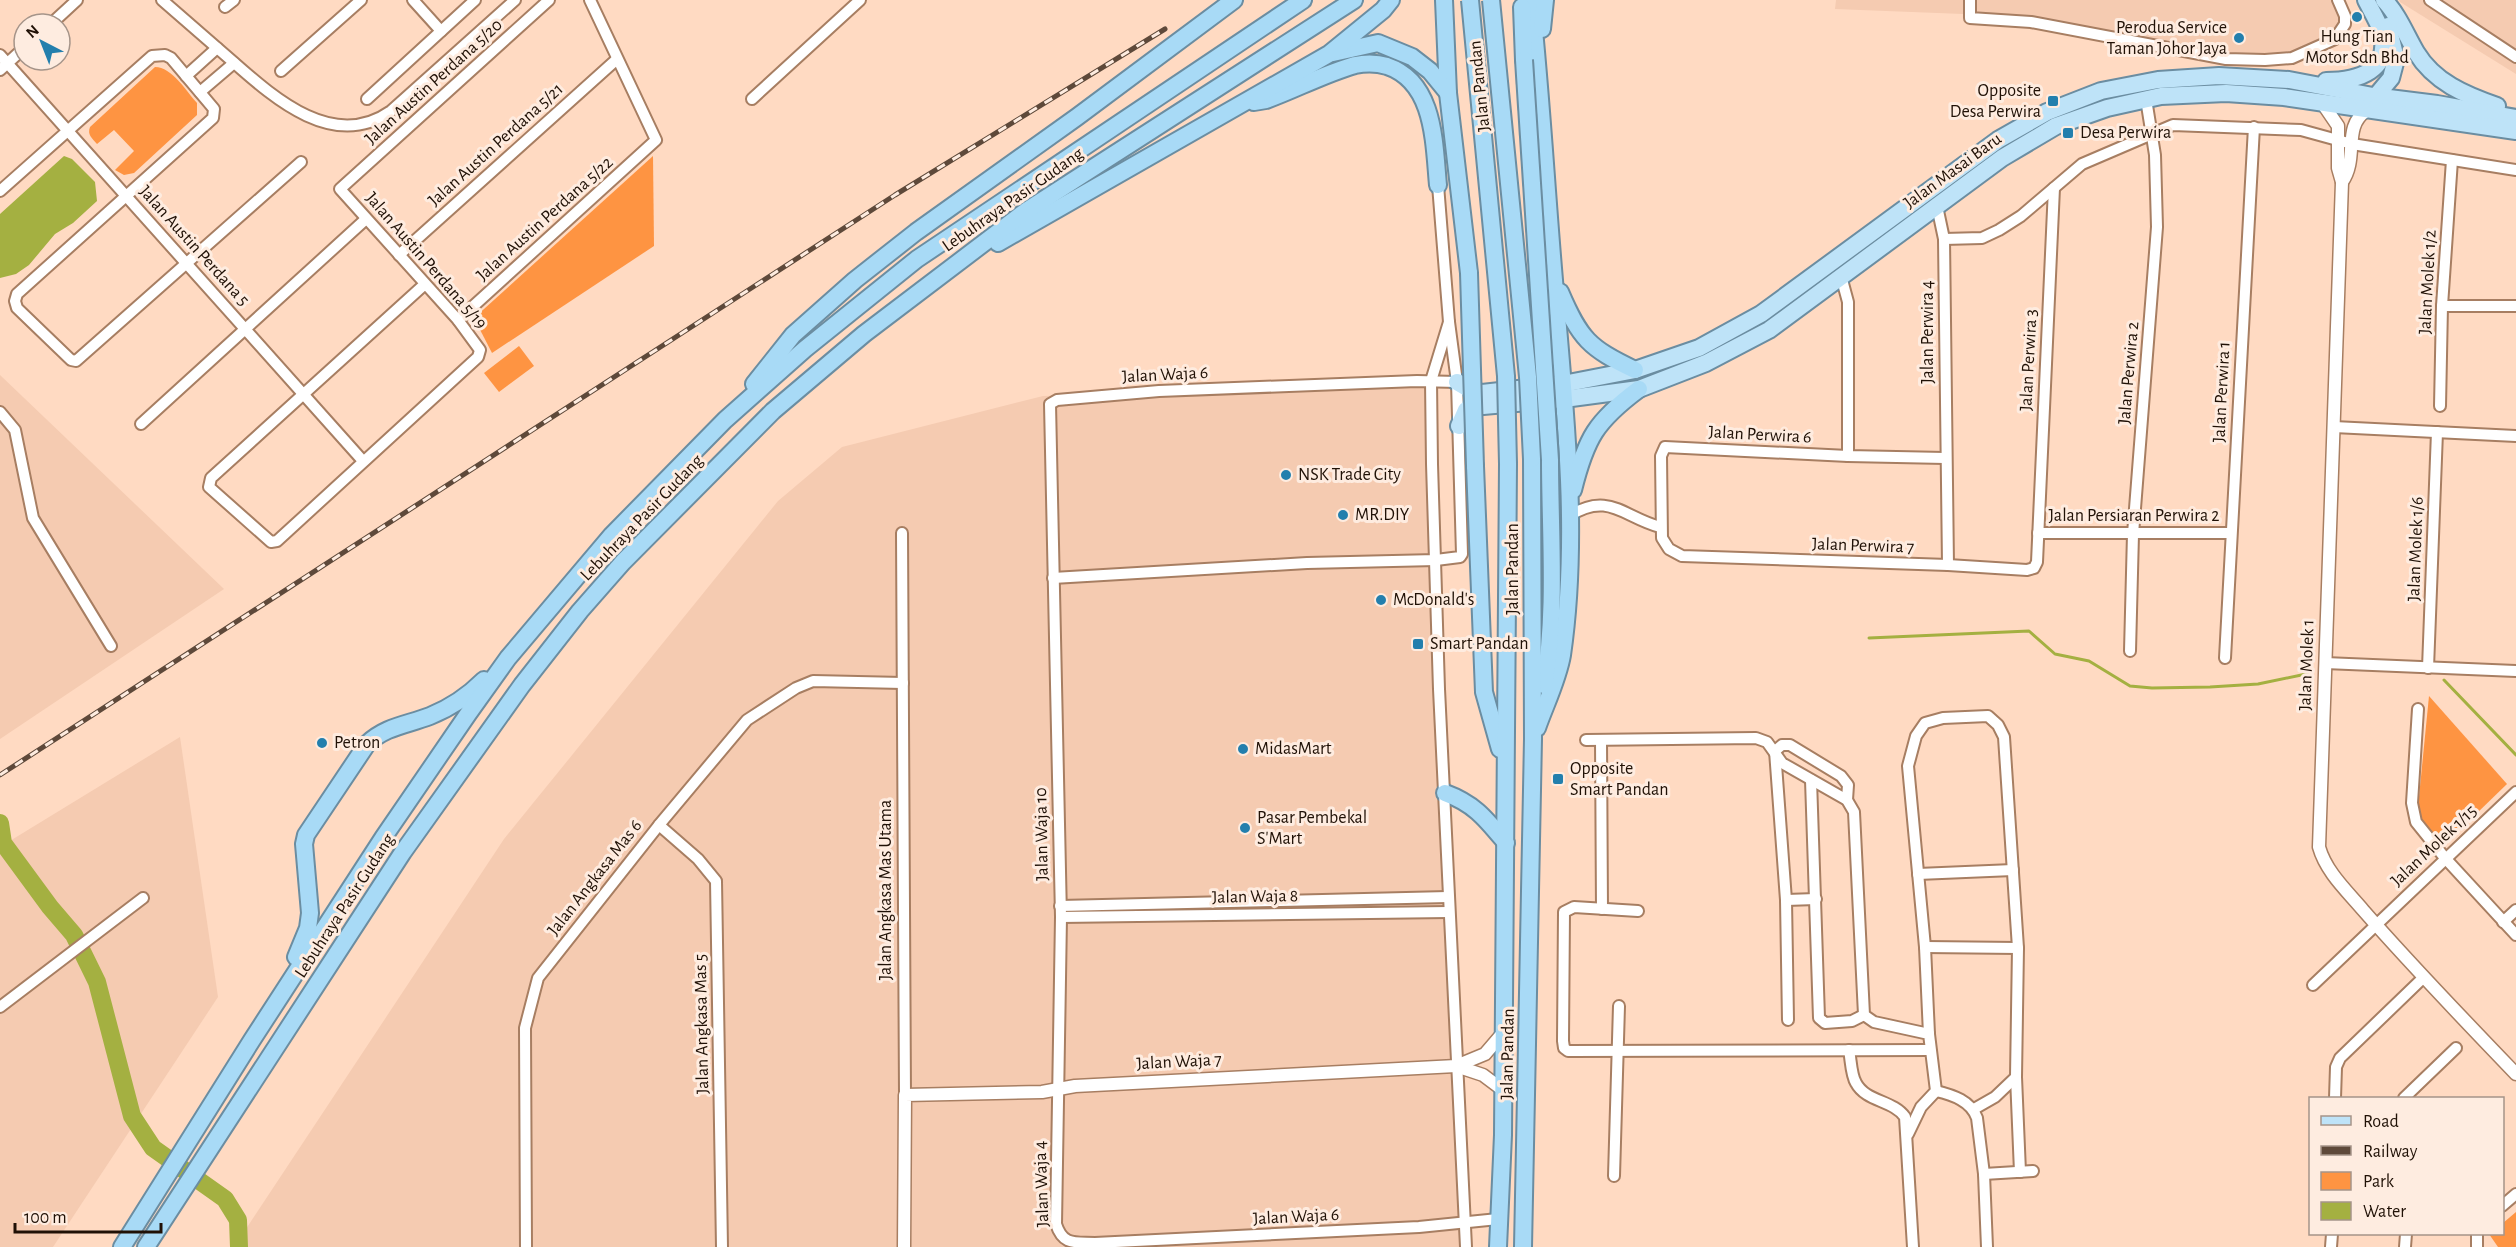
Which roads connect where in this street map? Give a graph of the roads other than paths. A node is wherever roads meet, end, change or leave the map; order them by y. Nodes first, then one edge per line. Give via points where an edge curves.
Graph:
1 (77, 0) edge
2 (162, 0) edge
3 (361, 0) edge
4 (413, 0) edge
5 (475, 0) edge
6 (515, 0) edge
7 (549, 0) edge
8 (590, 0) edge
9 (860, 0) edge
10 (1228, 0) edge
11 (1234, 0) edge
12 (1303, 0) edge
13 (1354, 0) edge
14 (1391, 0) edge
15 (1444, 0) edge
16 (1470, 0) edge
17 (1491, 0) edge
18 (1521, 0) edge
19 (1531, 0) edge
20 (1545, 0) edge
21 (1971, 0) edge
22 (2338, 0) edge
23 (2366, 0) edge
24 (2376, 0) edge
25 (2384, 0) edge
26 (2430, 0) edge
27 (64, 12) edge
28 (441, 31) junction
29 (1182, 38) junction
30 (215, 46) junction
31 (1329, 54) junction
32 (2516, 57) edge
33 (616, 60) junction
34 (232, 61) junction
35 (3, 63) edge
36 (281, 71) dead end
37 (1539, 71) junction
38 (184, 73) junction
39 (2289, 80) junction
40 (199, 90) junction
41 (1448, 93) junction
42 (367, 99) dead end
43 (752, 99) dead end
44 (2146, 99) junction
45 (2323, 104) junction
46 (2370, 104) junction
47 (1236, 105) junction
48 (2516, 115) edge
49 (2254, 127) junction
50 (68, 129) junction
51 (2516, 131) edge
52 (2152, 132) junction
53 (2346, 143) junction
54 (2451, 160) junction
55 (301, 162) dead end
56 (2516, 170) edge
57 (1438, 185) joint
58 (2054, 188) junction
59 (340, 189) joint
60 (0, 190) edge
61 (127, 196) junction
62 (1937, 206) junction
63 (366, 219) junction
64 (1944, 239) junction
65 (399, 255) junction
66 (186, 263) junction
67 (1841, 276) junction
68 (1554, 278) junction
69 (935, 280) junction
70 (425, 284) junction
71 (2442, 306) junction
72 (2516, 306) edge
73 (458, 320) junction
74 (1449, 322) junction
75 (245, 328) junction
76 (1437, 361) junction
77 (1635, 370) junction
78 (1456, 375) junction
79 (1431, 381) junction
80 (1639, 389) junction
81 (1564, 392) junction
82 (305, 394) junction
83 (2440, 406) dead end
84 (0, 412) edge
85 (725, 420) junction
86 (141, 424) dead end
87 (1459, 426) junction
88 (2334, 427) junction
89 (2437, 432) junction
90 (2516, 436) edge
91 (1848, 456) junction
92 (1945, 458) junction
93 (363, 460) junction
94 (1569, 511) junction
95 (2038, 532) junction
96 (902, 533) dead end
97 (1661, 533) junction
98 (2230, 533) junction
99 (2133, 534) junction
100 (1436, 560) junction
101 (1948, 565) junction
102 (1053, 578) junction
103 (111, 646) dead end
104 (2130, 651) dead end
105 (508, 658) junction
106 (2225, 658) dead end
107 (2325, 663) junction
108 (2428, 668) junction
109 (2516, 672) edge
110 (903, 683) junction
111 (2418, 709) dead end
112 (1533, 739) junction
113 (1586, 740) dead end
114 (1601, 740) junction
115 (1775, 751) junction
116 (1506, 770) junction
117 (1811, 780) junction
118 (2516, 792) edge
119 (1445, 793) junction
120 (1847, 800) junction
121 (659, 825) junction
122 (1506, 843) junction
123 (2445, 858) junction
124 (2013, 870) junction
125 (1918, 874) junction
126 (1448, 897) junction
127 (143, 898) dead end
128 (1816, 899) junction
129 (1786, 900) junction
130 (1602, 909) junction
131 (2516, 910) edge
132 (1060, 911) junction
133 (1638, 911) dead end
134 (1449, 912) junction
135 (2503, 922) junction
136 (2375, 923) junction
137 (2516, 936) edge
138 (1925, 946) junction
139 (2018, 948) junction
140 (2424, 977) junction
141 (2313, 985) dead end
142 (1619, 1006) dead end
143 (0, 1007) edge
144 (1864, 1015) junction
145 (1788, 1020) dead end
146 (1503, 1033) junction
147 (1929, 1034) junction
148 (252, 1040) junction
149 (2456, 1048) dead end
150 (1849, 1050) junction
151 (1930, 1050) junction
152 (1619, 1051) junction
153 (1456, 1066) junction
154 (2516, 1074) edge
155 (2016, 1077) junction
156 (1057, 1090) junction
157 (1503, 1090) junction
158 (1936, 1091) junction
159 (905, 1095) junction
160 (2335, 1097) edge
161 (2405, 1097) edge
162 (1974, 1109) junction
163 (1908, 1134) junction
164 (2033, 1171) dead end
165 (2020, 1172) junction
166 (1984, 1174) junction
167 (1614, 1176) dead end
168 (2516, 1194) edge
169 (2504, 1204) edge
170 (1498, 1219) junction
171 (1465, 1223) junction
172 (1095, 1245) edge
173 (122, 1247) edge
174 (146, 1247) edge
175 (526, 1247) edge
176 (722, 1247) edge
177 (904, 1247) edge
178 (1466, 1247) edge
179 (1498, 1247) edge
180 (1523, 1247) edge
181 (1913, 1247) edge
182 (1987, 1247) edge

1 - 27 street
2 - 30 street
3 - 36 street
4 - 28 street
5 - 28 street
6 - 34 street via 391,111 367,123 338,124 304,116 274,97
7 - 59 street, Jalan Austin Perdana 5/20
8 - 33 street
9 - 43 street
10 - 29 highway
11 - 29 highway
12 - 85 highway, Lebuhraya Pasir Gudang via 917,259
13 - 69 highway, Lebuhraya Pasir Gudang via 1026,211
14 - 31 highway
15 - 41 highway
16 - 116 highway, Jalan Pandan, bridge via 1506,376
17 - 112 highway, Jalan Pandan, bridge via 1528,377
18 - 112 highway, bridge via 1550,460 1548,663
19 - 37 highway
20 - 37 highway
21 - 22 street via 1970,18 2031,22 2226,60 2292,58 2335,39 2345,24
23 - 39 main road via 2381,31 2383,47 2375,68 2345,81
24 - 46 main road via 2390,31 2396,59 2391,78
25 - 48 main road via 2435,76 2464,95
26 - 32 street
28 - 42 street
29 - 85 highway via 855,280 794,335
30 - 34 street
30 - 38 street
31 - 41 highway via 1378,43 1412,57
31 - 47 highway
33 - 65 street, Jalan Austin Perdana 5/21
33 - 73 street, Jalan Austin Perdana 5/22 via 655,143
34 - 40 street
35 - 50 street, Jalan Austin Perdana 5
37 - 68 highway
38 - 40 street
38 - 50 street via 171,58 152,56
39 - 46 main road, Jalan Masai Baru
39 - 77 main road, Jalan Masai Baru via 2219,76 2158,80 2101,91 2047,112 1998,140 1761,314 1699,348
40 - 61 street via 212,104 213,118
41 - 116 highway, bridge via 1469,273 1484,692
44 - 45 main road, Jalan Masai Baru via 2226,93
44 - 52 street, Jalan Perwira 2
44 - 62 main road, Jalan Masai Baru via 2056,126 2002,158
45 - 46 main road, Jalan Masai Baru
45 - 53 street, Jalan Molek 1
46 - 48 main road, Jalan Masai Baru via 2437,104
46 - 51 main road, Jalan Masai Baru
46 - 53 street, Jalan Molek 1 via 2358,116
47 - 57 highway via 1266,100 1355,65 1381,64 1394,69 1414,84 1428,111
47 - 69 highway
49 - 52 street via 2179,124
49 - 53 street via 2301,130
49 - 98 street, Jalan Perwira 1
50 - 60 street
50 - 61 street, Jalan Austin Perdana 5
52 - 58 street via 2082,164
52 - 99 street, Jalan Perwira 2 via 2157,227
53 - 54 street
53 - 88 street, Jalan Molek 1 via 2338,168 2342,182
54 - 56 street
54 - 71 street, Jalan Molek 1/2
55 - 66 street
57 - 74 street
58 - 64 street via 2021,216 1982,238
58 - 95 street, Jalan Perwira 3
59 - 63 street, Jalan Austin Perdana 5/19
61 - 66 street, Jalan Austin Perdana 5
61 - 66 street via 17,294 17,308 71,360 81,359
62 - 64 street, Jalan Perwira 4
62 - 67 main road, Jalan Masai Baru
63 - 65 street, Jalan Austin Perdana 5/19
63 - 75 street
64 - 92 street, Jalan Perwira 4
65 - 70 street, Jalan Austin Perdana 5/19
66 - 75 street, Jalan Austin Perdana 5
67 - 80 main road, Jalan Masai Baru via 1769,330 1738,348
67 - 91 street via 1848,302
68 - 77 highway via 1574,325 1591,345
68 - 81 highway
69 - 174 highway, Lebuhraya Pasir Gudang via 773,411 623,562 580,611 403,852
70 - 73 street, Jalan Austin Perdana 5/19
70 - 82 street
71 - 72 street
71 - 83 street, Jalan Molek 1/2
73 - 93 street, Jalan Austin Perdana 5/19 via 477,343 478,357
74 - 76 street
74 - 78 street
75 - 82 street, Jalan Austin Perdana 5
75 - 86 street
76 - 78 street via 1445,358
76 - 79 street
77 - 81 main road, Jalan Masai Baru
78 - 79 street, Jalan Waja 6
78 - 81 main road, Jalan Masai Baru via 1474,392
78 - 87 street
79 - 100 street
79 - 102 street, Jalan Waja 6 via 1159,391 1057,400 1050,404
80 - 81 main road, Jalan Masai Baru
80 - 94 highway via 1611,410 1589,439
81 - 87 main road, Jalan Masai Baru via 1472,407
81 - 94 highway
82 - 93 street, Jalan Austin Perdana 5
82 - 93 street via 211,478 209,487 274,542
84 - 103 street via 15,430 33,518
85 - 105 highway, Lebuhraya Pasir Gudang via 612,535
87 - 100 street via 1462,554
88 - 89 street
88 - 107 street, Jalan Molek 1
89 - 90 street
89 - 108 street, Jalan Molek 1/6
91 - 92 street, Jalan Perwira 6
91 - 97 street, Jalan Perwira 6 via 1665,447 1661,456
92 - 101 street
94 - 97 street, Jalan Perwira 7 via 1602,505 1618,507
94 - 112 highway via 1562,658
95 - 99 street, Jalan Persiaran Perwira 2
95 - 101 street, Jalan Perwira 7 via 2034,568
96 - 110 street, Jalan Angkasa Mas Utama
97 - 101 street, Jalan Perwira 7 via 1669,549 1682,556
98 - 99 street, Jalan Persiaran Perwira 2
98 - 106 street, Jalan Perwira 1
99 - 104 street, Jalan Perwira 2
100 - 102 street via 1307,563
100 - 119 street
102 - 132 street, Jalan Waja 10
105 - 148 highway, Lebuhraya Pasir Gudang via 383,838
105 - 148 highway via 446,709 376,735 312,824 304,844 308,928
107 - 108 street
107 - 136 street, Jalan Molek 1 via 2319,847 2329,871
108 - 109 street
110 - 121 street, Jalan Angkasa Mas 6 via 813,681 796,688 747,720
110 - 159 street, Jalan Angkasa Mas Utama
111 - 123 street via 2413,814
112 - 180 highway, Jalan Pandan
113 - 114 street
114 - 115 street via 1756,738
114 - 130 street
115 - 117 street via 1782,763
115 - 120 street via 1790,745 1841,776 1848,785
115 - 129 street
116 - 122 highway, Jalan Pandan
117 - 120 street
117 - 128 street
118 - 123 street, Jalan Molek 1/15
119 - 122 highway via 1481,813
119 - 126 street
120 - 144 street via 1854,812
121 - 175 street, Jalan Angkasa Mas 6 via 538,978 525,1028
121 - 176 street, Jalan Angkasa Mas 5 via 699,859 716,881
122 - 146 highway, Jalan Pandan
123 - 135 street
123 - 136 street, Jalan Molek 1/15
124 - 125 street
124 - 125 street via 2004,737 1988,716 1925,723 1916,736 1908,766
124 - 139 street
125 - 138 street
126 - 132 street, Jalan Waja 8
126 - 134 street
127 - 143 street
128 - 129 street
128 - 144 street via 1820,1020 1852,1021
129 - 145 street
130 - 133 street
130 - 152 street via 1574,907 1564,912 1563,1041 1568,1052
131 - 135 street
132 - 134 street, Jalan Waja 8
132 - 156 street, Jalan Waja 10
134 - 153 street
135 - 137 street
136 - 140 street, Jalan Molek 1
136 - 141 street, Jalan Molek 1/15
138 - 139 street
138 - 147 street
139 - 155 street
140 - 154 street, Jalan Molek 1
140 - 160 street via 2340,1058
142 - 152 street
144 - 147 street via 1874,1022
146 - 153 street, Jalan Waja 7 via 1485,1054
146 - 157 highway, Jalan Pandan
147 - 151 street
148 - 173 highway, Lebuhraya Pasir Gudang
149 - 161 street
150 - 151 street
150 - 152 street
150 - 163 street via 1856,1083 1870,1096 1900,1109
151 - 158 street
152 - 167 street
153 - 156 street, Jalan Waja 7
153 - 157 street, Jalan Waja 7 via 1483,1075
153 - 171 street
155 - 162 street via 1995,1097
155 - 165 street
156 - 159 street, Jalan Waja 7
156 - 172 street, Jalan Waja 4 via 1056,1224 1060,1235 1070,1242
157 - 170 highway, Jalan Pandan
158 - 162 street via 1954,1096
158 - 163 street via 1921,1107
159 - 177 street, Jalan Angkasa Mas Utama
162 - 166 street
163 - 181 street
164 - 165 street
165 - 166 street
166 - 182 street
168 - 169 street
170 - 171 street, Jalan Waja 6
170 - 179 highway, Jalan Pandan
171 - 172 street, Jalan Waja 6
171 - 178 street

